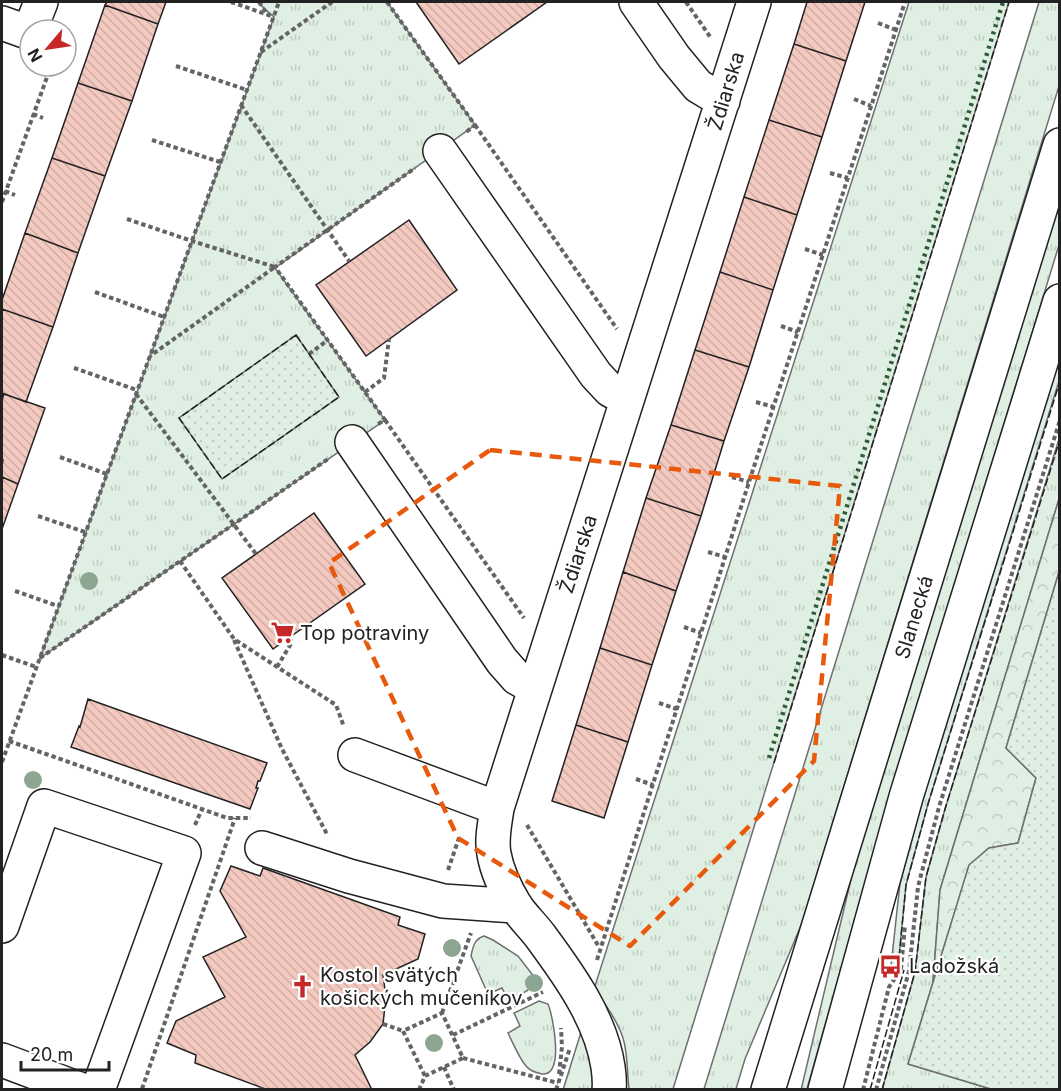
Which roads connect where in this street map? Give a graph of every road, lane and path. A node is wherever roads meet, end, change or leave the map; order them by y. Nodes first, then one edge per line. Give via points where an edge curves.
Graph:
1 (41, 2) edge
2 (231, 2) edge
3 (259, 2) edge
4 (279, 2) edge
5 (332, 2) edge
6 (387, 2) edge
7 (636, 2) edge
8 (754, 2) edge
9 (905, 2) edge
10 (267, 14) junction
11 (274, 17) junction
12 (35, 18) edge
13 (2, 23) edge
14 (878, 23) dead end
15 (18, 29) edge
16 (896, 30) junction
17 (261, 53) junction
18 (176, 66) dead end
19 (46, 78) edge
20 (247, 90) junction
21 (854, 99) dead end
22 (723, 101) junction
23 (241, 105) junction
24 (871, 106) junction
25 (33, 114) junction
26 (43, 118) dead end
27 (475, 125) junction
28 (152, 140) dead end
29 (1059, 145) edge
30 (440, 152) junction
31 (220, 162) junction
32 (830, 173) dead end
33 (848, 178) junction
34 (5, 191) junction
35 (15, 195) dead end
36 (2, 202) edge
37 (127, 219) dead end
38 (327, 230) junction
39 (192, 242) junction
40 (805, 249) dead end
41 (823, 255) junction
42 (349, 261) dead end
43 (275, 267) junction
44 (95, 292) dead end
45 (1059, 301) edge
46 (164, 317) junction
47 (781, 326) dead end
48 (798, 332) junction
49 (389, 339) dead end
50 (327, 340) junction
51 (644, 349) junction
52 (309, 354) dead end
53 (150, 357) junction
54 (74, 369) dead end
55 (137, 392) junction
56 (365, 392) junction
57 (627, 399) junction
58 (756, 402) dead end
59 (774, 407) junction
60 (385, 420) junction
61 (1059, 420) edge
62 (352, 442) junction
63 (60, 458) dead end
64 (107, 474) junction
65 (732, 477) dead end
66 (749, 482) junction
67 (38, 516) dead end
68 (234, 524) junction
69 (85, 532) junction
70 (708, 552) dead end
71 (256, 554) dead end
72 (725, 557) junction
73 (180, 561) junction
74 (15, 591) dead end
75 (58, 606) junction
76 (684, 627) dead end
77 (701, 633) junction
78 (289, 638) dead end
79 (234, 639) junction
80 (547, 650) junction
81 (2, 655) edge
82 (40, 658) junction
83 (36, 667) junction
84 (277, 667) junction
85 (535, 688) junction
86 (659, 703) dead end
87 (677, 709) junction
88 (9, 741) junction
89 (355, 755) joint
90 (2, 762) edge
91 (636, 779) dead end
92 (653, 785) junction
93 (485, 803) junction
94 (235, 818) junction
95 (259, 833) joint
96 (319, 836) dead end
97 (443, 872) dead end
98 (516, 906) junction
99 (2, 926) edge
100 (474, 926) dead end
101 (552, 988) dead end
102 (585, 1002) junction
103 (442, 1013) junction
104 (383, 1024) dead end
105 (561, 1025) dead end
106 (404, 1030) junction
107 (453, 1035) junction
108 (463, 1058) junction
109 (2, 1060) edge
110 (444, 1067) junction
111 (425, 1076) junction
112 (558, 1083) junction
113 (82, 1089) edge
114 (98, 1089) edge
115 (142, 1089) edge
116 (419, 1089) edge
117 (454, 1089) edge
118 (555, 1089) edge
119 (609, 1089) edge
120 (768, 1089) edge
121 (825, 1089) edge
122 (876, 1089) edge

1 - 12 main road
2 - 10 path
3 - 10 path
4 - 11 path
5 - 17 path
6 - 27 path
7 - 22 main road via 698,86
8 - 22 main road, Ždiarska
9 - 16 path
10 - 11 path
11 - 17 path
13 - 15 main road
14 - 16 path
16 - 24 path
17 - 20 path
18 - 20 path
19 - 25 path
20 - 23 path
21 - 24 path
22 - 51 main road, Ždiarska
23 - 31 path
23 - 38 path
24 - 33 path
25 - 26 path
25 - 34 path
27 - 30 path
27 - 51 path via 627,343
28 - 31 path
29 - 120 main road, Slanecká
30 - 38 path
30 - 57 main road via 596,375 610,390
31 - 39 path
32 - 33 path
33 - 41 path
34 - 35 path
34 - 36 path
37 - 39 path
38 - 42 path
38 - 43 path
39 - 43 path
39 - 46 path
40 - 41 path
41 - 48 path
43 - 50 path
43 - 53 path
44 - 46 path
45 - 121 main road via 906,797
46 - 53 path
47 - 48 path
48 - 59 path
49 - 56 path via 384,378
50 - 52 path
50 - 56 path
51 - 57 main road, Ždiarska
53 - 55 path
54 - 55 path
55 - 64 path
55 - 68 path
56 - 60 path
57 - 80 main road, Ždiarska
58 - 59 path
59 - 66 path
60 - 62 path
60 - 80 path
61 - 122 path via 930,842 918,887 909,971
62 - 68 path
62 - 85 main road via 502,661 517,678
63 - 64 path
64 - 69 path
65 - 66 path
66 - 72 path
67 - 69 path
68 - 71 path
68 - 73 path
69 - 75 path
70 - 72 path
72 - 77 path
73 - 79 path
73 - 82 path
74 - 75 path
75 - 82 path
76 - 77 path
77 - 87 path
78 - 84 path via 292,642
79 - 84 path
79 - 96 path via 282,749 329,839
80 - 85 main road, Ždiarska
81 - 83 path
82 - 83 path
83 - 88 path
84 - 89 path via 336,705
85 - 93 main road, Ždiarska
86 - 87 path
87 - 92 path
88 - 90 path
88 - 94 path
89 - 93 main road
91 - 92 path
92 - 102 path
93 - 97 path via 448,870
93 - 98 main road, Ždiarska via 499,871
94 - 95 path
94 - 115 path
95 - 98 main road via 349,876 443,901
98 - 102 main road, Ždiarska
99 - 114 main road via 44,806 184,853
100 - 103 path
101 - 107 path
102 - 112 path
102 - 119 main road, Ždiarska via 606,1052
103 - 106 path
103 - 107 path
104 - 106 path
105 - 112 path
106 - 111 path
107 - 108 path
108 - 110 path
108 - 112 path
109 - 113 main road
110 - 111 path
110 - 117 path
111 - 116 path
112 - 118 path

